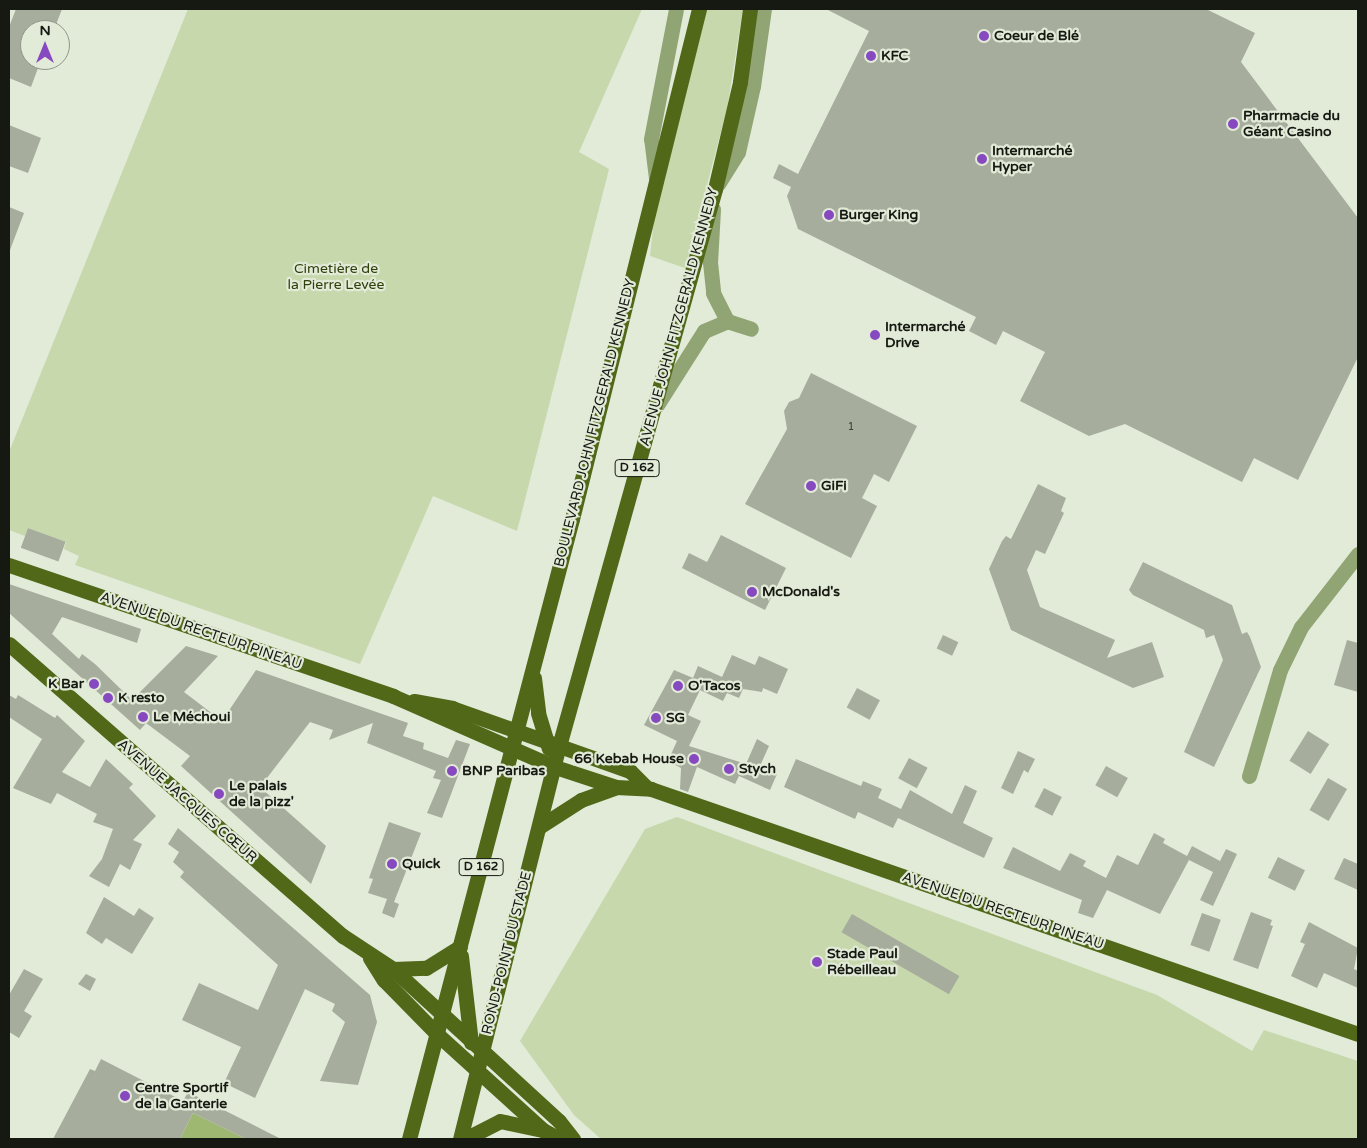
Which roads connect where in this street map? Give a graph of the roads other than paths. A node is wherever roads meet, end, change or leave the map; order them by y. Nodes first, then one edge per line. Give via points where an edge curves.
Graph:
1 (676, 9) edge
2 (699, 9) edge
3 (750, 9) edge
4 (764, 9) edge
5 (656, 178) junction
6 (715, 189) junction
7 (727, 321) junction
8 (751, 329) dead end
9 (653, 410) junction
10 (1358, 554) edge
11 (9, 564) edge
12 (10, 650) edge
13 (533, 669) junction
14 (393, 696) junction
15 (517, 732) junction
16 (553, 744) junction
17 (511, 750) junction
18 (554, 766) junction
19 (1249, 776) dead end
20 (616, 787) junction
21 (647, 788) junction
22 (539, 827) junction
23 (460, 947) junction
24 (367, 954) junction
25 (393, 969) junction
26 (443, 1013) junction
27 (437, 1034) junction
28 (1358, 1034) edge
29 (470, 1038) junction
30 (483, 1051) junction
31 (477, 1070) junction
32 (543, 1130) junction
33 (409, 1139) edge
34 (460, 1139) edge
35 (465, 1139) edge
36 (559, 1139) edge
37 (573, 1139) edge

1 - 5 street via 651,139
2 - 5 main road, D 162
3 - 6 main road, AVENUE JOHN FITZGERALD KENNEDY / D 162 via 740,82
4 - 6 street via 753,86 738,152
5 - 13 main road, BOULEVARD JOHN FITZGERALD KENNEDY / D 162
6 - 7 street via 710,262 713,293
6 - 9 main road, AVENUE JOHN FITZGERALD KENNEDY / D 162
7 - 8 street
7 - 9 street via 714,325 694,342
9 - 16 main road, AVENUE JOHN FITZGERALD KENNEDY / D 162
10 - 19 street via 1301,628 1280,670
11 - 14 main road, AVENUE DU RECTEUR PINEAU
12 - 24 main road, AVENUE JACQUES CŒUR
13 - 15 main road, D 162
13 - 16 main road via 538,713
14 - 15 main road, AVENUE DU RECTEUR PINEAU via 452,708
14 - 17 main road, AVENUE DU RECTEUR PINEAU
15 - 16 main road, AVENUE DU RECTEUR PINEAU
15 - 17 main road, D 162
16 - 18 main road, AVENUE JOHN FITZGERALD KENNEDY / D 162
16 - 21 main road, AVENUE DU RECTEUR PINEAU via 630,771
17 - 18 main road, AVENUE DU RECTEUR PINEAU
17 - 23 main road, D 162
18 - 20 main road, AVENUE DU RECTEUR PINEAU
18 - 22 main road, ROND-POINT DU STADE / D 162
20 - 21 main road, AVENUE DU RECTEUR PINEAU
20 - 22 main road via 581,800
21 - 28 main road, AVENUE DU RECTEUR PINEAU
22 - 30 main road, ROND-POINT DU STADE / D 162
23 - 25 main road via 426,968
23 - 26 main road, D 162
23 - 29 main road
24 - 25 main road, AVENUE JACQUES CŒUR
24 - 27 main road, AVENUE JACQUES CŒUR via 384,980
25 - 26 main road, AVENUE JACQUES CŒUR
26 - 27 main road, D 162
26 - 29 main road, AVENUE JACQUES CŒUR
27 - 31 main road, AVENUE JACQUES CŒUR
27 - 33 main road, D 162
29 - 30 main road, AVENUE JACQUES CŒUR
29 - 31 main road
30 - 31 main road, ROND-POINT DU STADE / D 162
30 - 37 main road, AVENUE JACQUES CŒUR via 559,1121
31 - 32 main road, AVENUE JACQUES CŒUR
31 - 34 main road, ROND-POINT DU STADE / D 162
32 - 35 main road via 500,1121
32 - 36 main road, AVENUE JACQUES CŒUR

